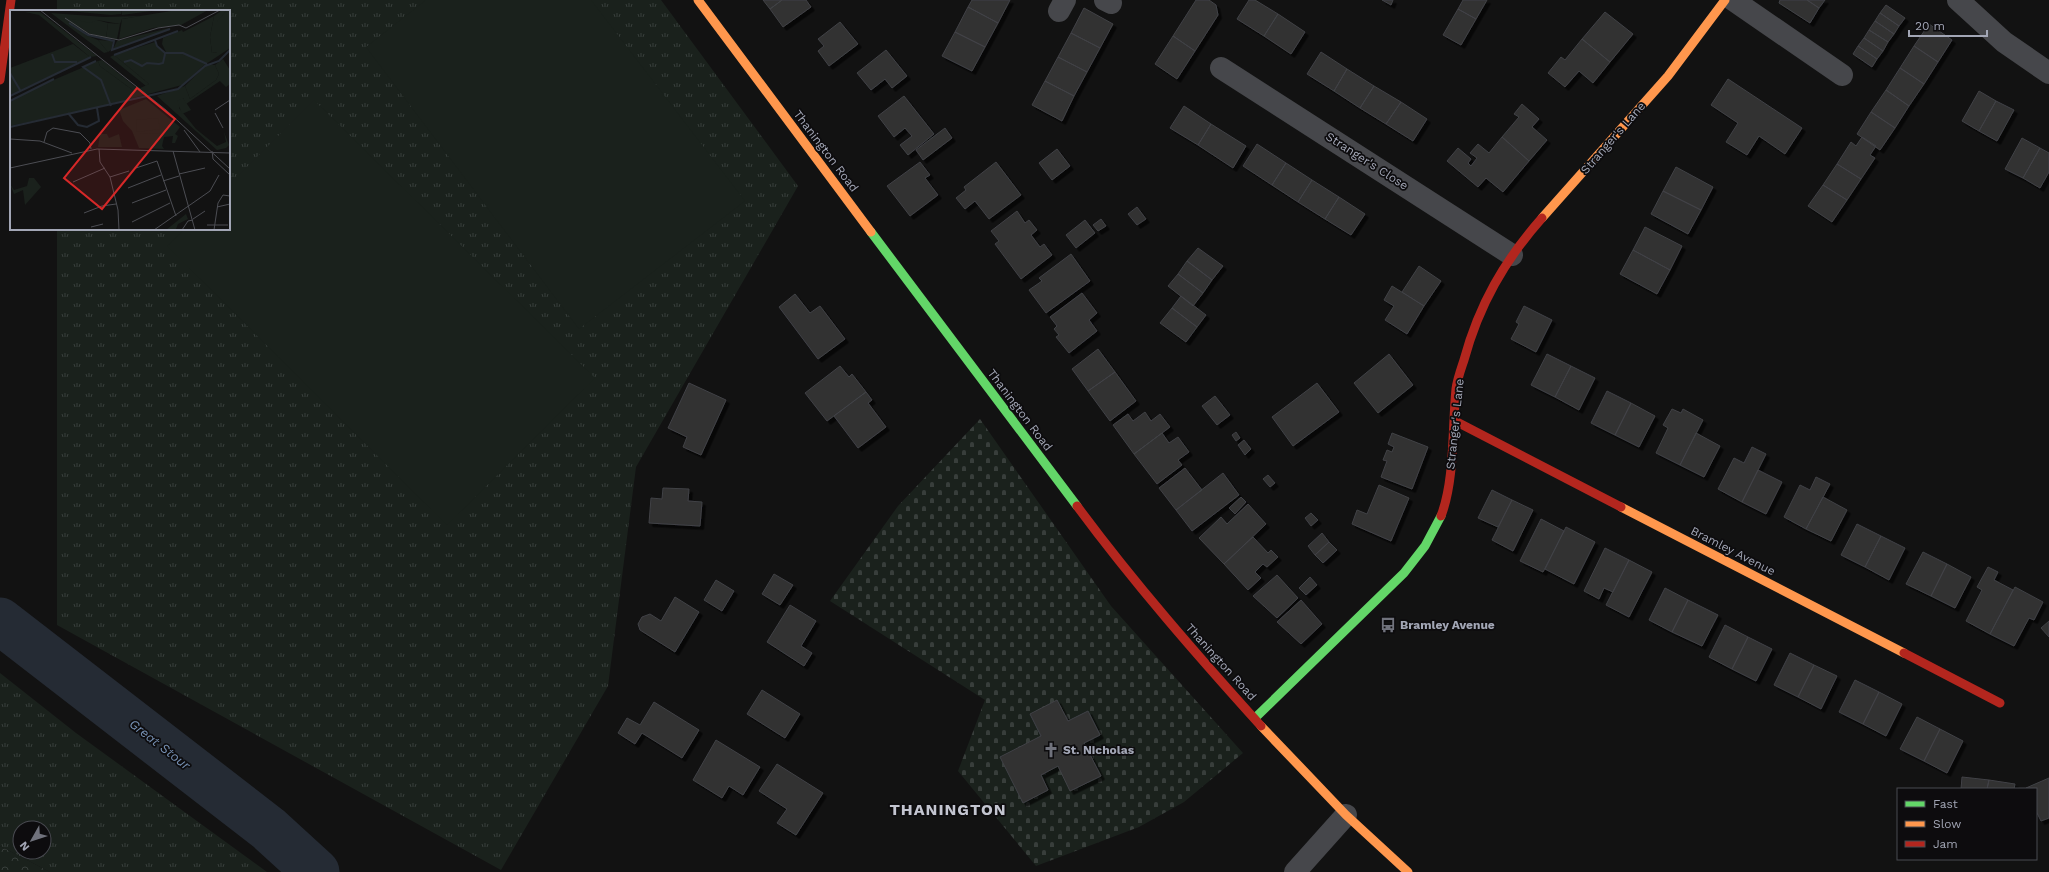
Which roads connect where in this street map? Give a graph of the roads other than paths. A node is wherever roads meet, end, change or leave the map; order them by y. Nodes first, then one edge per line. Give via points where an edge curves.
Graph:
1 (10, 0) edge
2 (698, 0) edge
3 (1725, 0) edge
4 (1733, 0) edge
5 (1958, 0) edge
6 (1221, 68) dead end
7 (2049, 73) edge
8 (1842, 75) dead end
9 (0, 80) edge
10 (1512, 255) junction
11 (1456, 421) junction
12 (2000, 703) dead end
13 (1255, 718) junction
14 (1346, 815) junction
15 (1295, 872) edge
16 (1408, 872) edge

1 - 9 main road
2 - 13 main road, Thanington Road via 1108,548 1192,650
3 - 10 main road, Stranger's Lane via 1668,76
4 - 8 street
5 - 7 street via 2004,42
6 - 10 street, Stranger's Close
10 - 11 main road, Stranger's Lane via 1484,301 1472,329 1456,388
11 - 12 main road, Bramley Avenue
11 - 13 main road, Stranger's Lane via 1442,514 1425,546 1404,573
13 - 14 main road, Thanington Road
14 - 15 street
14 - 16 main road, Thanington Road

